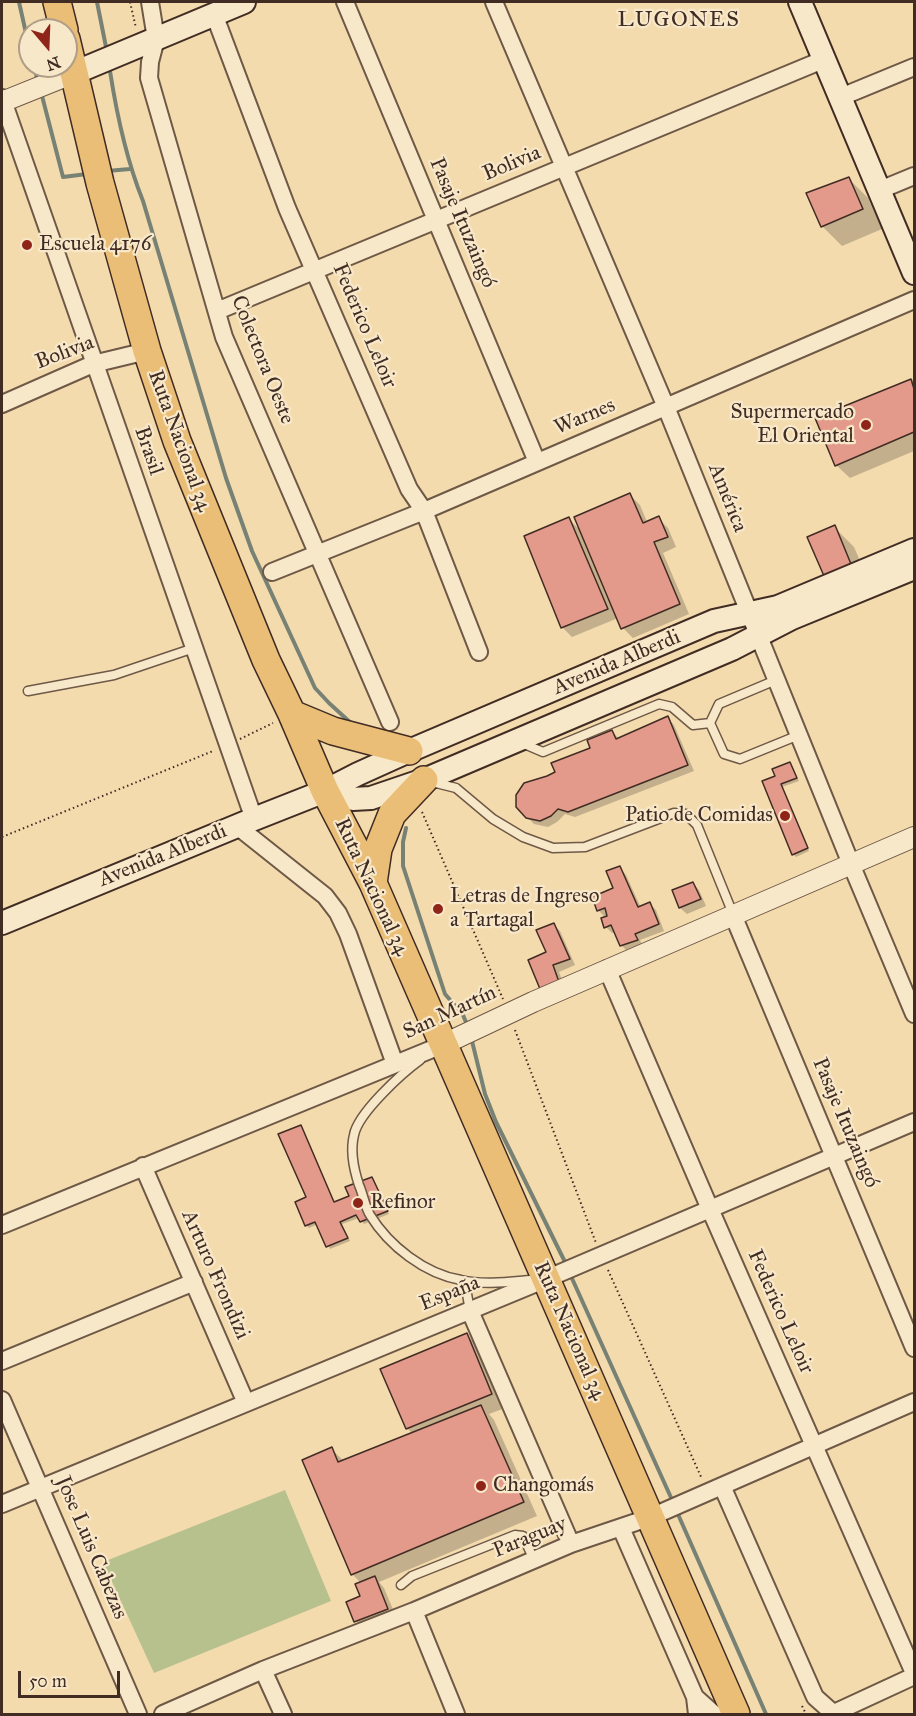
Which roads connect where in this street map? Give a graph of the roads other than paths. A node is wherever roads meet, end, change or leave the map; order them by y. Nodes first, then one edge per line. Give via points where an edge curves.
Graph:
1 (57, 2) edge
2 (150, 2) edge
3 (244, 2) edge
4 (345, 2) edge
5 (494, 2) edge
6 (800, 2) edge
7 (214, 14) junction
8 (61, 18) edge
9 (140, 46) junction
10 (825, 59) junction
11 (915, 67) edge
12 (78, 71) edge
13 (62, 78) edge
14 (75, 78) edge
15 (149, 78) junction
16 (840, 97) junction
17 (2, 101) edge
18 (564, 166) junction
19 (915, 176) edge
20 (880, 190) junction
21 (436, 221) junction
22 (315, 270) junction
23 (915, 273) edge
24 (915, 300) edge
25 (217, 311) junction
26 (147, 351) junction
27 (93, 364) junction
28 (2, 404) edge
29 (666, 407) junction
30 (537, 462) junction
31 (424, 511) junction
32 (915, 550) edge
33 (318, 552) junction
34 (915, 568) edge
35 (272, 572) dead end
36 (749, 614) junction
37 (758, 636) junction
38 (194, 648) junction
39 (479, 652) dead end
40 (776, 680) junction
41 (28, 691) dead end
42 (504, 711) junction
43 (292, 714) junction
44 (390, 722) dead end
45 (710, 723) junction
46 (798, 735) junction
47 (516, 741) junction
48 (409, 751) junction
49 (424, 780) junction
50 (325, 791) junction
51 (245, 822) junction
52 (915, 837) edge
53 (851, 864) junction
54 (373, 883) junction
55 (734, 915) junction
56 (2, 923) edge
57 (607, 969) junction
58 (915, 1014) edge
59 (442, 1045) junction
60 (395, 1064) junction
61 (915, 1122) edge
62 (834, 1156) junction
63 (143, 1166) junction
64 (710, 1209) junction
65 (2, 1225) edge
66 (561, 1273) junction
67 (460, 1280) junction
68 (194, 1282) junction
69 (470, 1311) junction
70 (915, 1348) edge
71 (2, 1361) edge
72 (2, 1400) edge
73 (915, 1402) edge
74 (246, 1403) junction
75 (814, 1444) junction
76 (722, 1486) junction
77 (41, 1488) junction
78 (2, 1504) edge
79 (667, 1510) junction
80 (621, 1528) junction
81 (571, 1544) junction
82 (534, 1560) junction
83 (401, 1584) dead end
84 (681, 1586) junction
85 (649, 1590) junction
86 (414, 1611) junction
87 (263, 1670) junction
88 (915, 1674) edge
89 (695, 1697) junction
90 (138, 1714) edge
91 (163, 1714) edge
92 (283, 1714) edge
93 (456, 1714) edge
94 (697, 1714) edge
95 (714, 1714) edge
96 (736, 1714) edge
97 (834, 1714) edge

1 - 8 highway
2 - 9 street, Colectora Oeste
3 - 7 main road
4 - 21 street, Pasaje Ituzaingó
5 - 18 street, América
6 - 10 main road
7 - 9 main road
7 - 22 street, Federico Leloir
9 - 12 main road
9 - 15 street, Colectora Oeste
9 - 15 street via 137,58
10 - 16 main road
10 - 18 street, Bolivia
11 - 16 street
13 - 17 street
14 - 26 highway, Ruta Nacional 34
15 - 25 street, Colectora Oeste
16 - 20 main road
17 - 27 street, Brasil
18 - 21 street, Bolivia
18 - 29 street, América
19 - 20 street
20 - 23 main road
21 - 22 street, Bolivia
21 - 30 street, Pasaje Ituzaingó
22 - 25 street, Bolivia
22 - 31 street, Federico Leloir via 409,489
24 - 29 street, Warnes
25 - 33 street, Colectora Oeste
26 - 27 street, Bolivia
26 - 43 highway, Ruta Nacional 34 via 205,514
27 - 28 street, Bolivia
27 - 38 street, Brasil
29 - 30 street, Warnes
29 - 36 street, América
30 - 31 street, Warnes
31 - 33 street, Warnes
31 - 39 street, Federico Leloir
32 - 36 main road, Avenida Alberdi via 778,607
33 - 35 street, Warnes
33 - 44 street, Colectora Oeste
34 - 37 main road, Avenida Alberdi via 792,618
36 - 37 street, América
36 - 42 main road, Avenida Alberdi via 714,621
37 - 40 street, América
37 - 47 main road, Avenida Alberdi
38 - 41 lane via 114,675
38 - 51 street, Brasil via 228,745
40 - 45 lane via 719,704
40 - 46 street, América
42 - 47 main road via 498,725 502,734
42 - 48 main road, Avenida Alberdi
43 - 48 highway via 333,731
43 - 50 highway, Ruta Nacional 34
45 - 46 lane via 724,754 740,759
45 - 47 lane via 693,725 672,707 658,704 543,752
46 - 53 street, América
47 - 49 main road, Avenida Alberdi
48 - 50 main road, Avenida Alberdi
49 - 50 main road, Avenida Alberdi via 370,798 353,799
49 - 54 highway via 392,814 378,849
49 - 55 lane via 456,788 513,831 553,848 585,847 674,813 686,814 697,825
50 - 51 main road, Avenida Alberdi
50 - 54 highway, Ruta Nacional 34
51 - 56 main road, Avenida Alberdi
51 - 60 street via 325,896 338,913
52 - 53 street, San Martín
53 - 55 street, San Martín
53 - 58 street, América
54 - 59 highway, Ruta Nacional 34
55 - 57 street, San Martín
55 - 62 street, Pasaje Ituzaingó
57 - 59 street, San Martín
57 - 64 street, Federico Leloir
59 - 60 street, San Martín
59 - 66 highway, Ruta Nacional 34
59 - 67 lane via 402,1073 360,1121 354,1135 354,1167 369,1214 397,1247 433,1270
60 - 63 street, San Martín
61 - 62 street, España
62 - 64 street, España
62 - 70 street, Pasaje Ituzaingó
63 - 65 street, San Martín
63 - 68 street, Arturo Frondizi
64 - 66 street, España
64 - 75 street, Federico Leloir
66 - 67 lane via 493,1283
66 - 69 street, España
66 - 79 highway, Ruta Nacional 34
67 - 69 lane
68 - 71 street
68 - 74 street, Arturo Frondizi
69 - 74 street, España
69 - 81 street
72 - 77 street, Jose Luis Cabezas
73 - 75 street, Paraguay
74 - 77 street, España
75 - 76 street, Paraguay
75 - 88 street, Federico Leloir
76 - 79 street, Paraguay
76 - 97 street via 814,1697
77 - 78 street, España
77 - 90 street, Jose Luis Cabezas
79 - 80 street, Paraguay
79 - 84 highway, Ruta Nacional 34
80 - 81 street, Paraguay
80 - 85 street
81 - 82 street, Paraguay
82 - 83 lane via 523,1536 515,1535 412,1576
82 - 86 street, Paraguay
84 - 85 street
84 - 96 highway, Ruta Nacional 34
85 - 89 street
86 - 87 street, Paraguay
86 - 93 street
87 - 91 street, Paraguay
87 - 92 street
88 - 97 street
89 - 94 street
89 - 95 street

